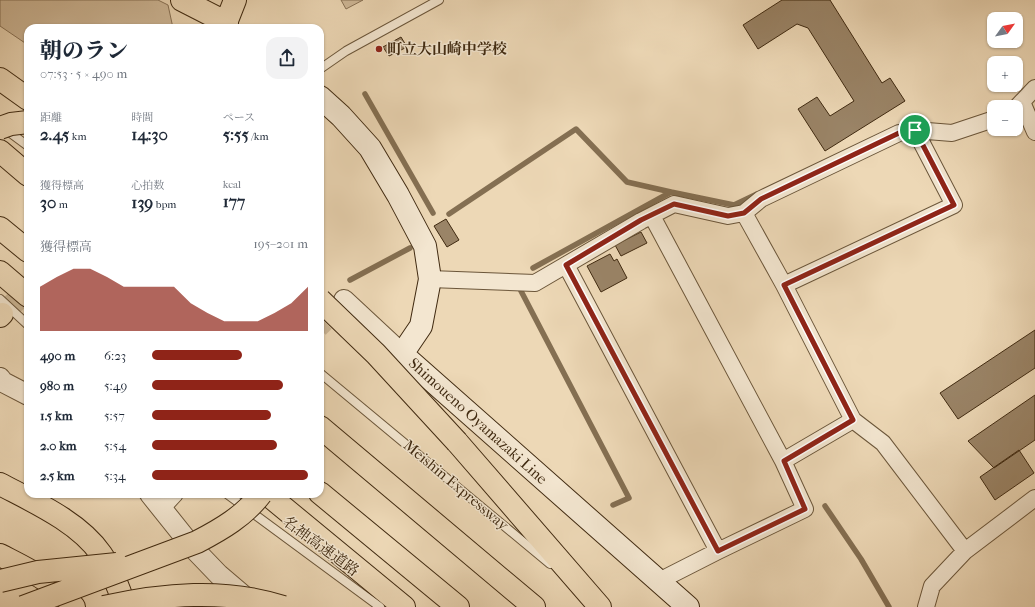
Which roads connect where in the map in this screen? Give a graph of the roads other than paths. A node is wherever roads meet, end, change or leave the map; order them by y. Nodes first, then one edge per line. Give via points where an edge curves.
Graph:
1 (182, 0) edge
2 (234, 0) edge
3 (439, 0) edge
4 (224, 24) edge
5 (228, 24) edge
6 (324, 66) edge
7 (0, 79) edge
8 (1035, 88) edge
9 (24, 97) edge
10 (324, 101) edge
11 (1023, 101) edge
12 (1023, 112) edge
13 (987, 120) edge
14 (24, 122) edge
15 (0, 126) edge
16 (915, 130) junction
17 (1035, 132) edge
18 (24, 143) edge
19 (0, 151) edge
20 (0, 165) edge
21 (24, 172) edge
22 (24, 185) edge
23 (744, 213) junction
24 (652, 216) junction
25 (0, 228) edge
26 (24, 248) edge
27 (566, 265) junction
28 (0, 272) edge
29 (430, 279) junction
30 (784, 285) junction
31 (24, 293) edge
32 (344, 300) joint
33 (324, 304) edge
34 (1, 310) edge
35 (24, 323) edge
36 (326, 323) tunnel mouth
37 (402, 354) junction
38 (324, 376) edge
39 (0, 378) edge
40 (24, 393) edge
41 (853, 420) junction
42 (324, 430) edge
43 (784, 461) junction
44 (0, 484) edge
45 (324, 496) edge
46 (24, 497) edge
47 (26, 498) edge
48 (232, 498) edge
49 (257, 498) edge
50 (272, 498) edge
51 (1035, 498) edge
52 (162, 499) edge
53 (718, 551) junction
54 (965, 551) junction
55 (171, 553) junction
56 (0, 555) edge
57 (0, 581) edge
58 (658, 581) junction
59 (595, 602) edge
60 (23, 607) edge
61 (74, 607) edge
62 (104, 607) edge
63 (125, 607) edge
64 (256, 607) edge
65 (283, 607) edge
66 (380, 607) edge
67 (404, 607) edge
68 (458, 607) edge
69 (534, 607) edge
70 (688, 607) edge
71 (926, 607) edge

1 - 4 main road
2 - 5 main road
3 - 6 lane via 346,51
7 - 9 main road
8 - 11 street
10 - 29 main road, Shimoueno Oyamazaki Line via 370,148 398,195 425,246
12 - 17 street
13 - 16 street via 952,133
14 - 15 main road, bridge
15 - 18 lane
16 - 23 street via 899,133 761,199
16 - 30 street via 954,205
19 - 21 main road
20 - 22 main road
23 - 24 street via 728,216 674,204
23 - 30 street
24 - 27 street
24 - 43 street
25 - 26 main road
27 - 29 street via 535,283
27 - 53 street
28 - 31 main road
29 - 37 main road, Shimoueno Oyamazaki Line via 421,326
30 - 41 street
32 - 36 street
32 - 37 street
33 - 59 main road, bridge via 376,354 457,442
34 - 35 lane
37 - 58 main road, Shimoueno Oyamazaki Line
38 - 59 lane, Meishin Expressway
39 - 40 street
41 - 43 street
41 - 54 street via 882,443
42 - 69 main road
43 - 53 street via 805,509
44 - 46 main road
45 - 68 main road
47 - 63 main road via 78,529 100,553 117,583
48 - 66 lane, 名神高速道路
49 - 55 main road, bridge via 242,515 221,530
50 - 67 main road
51 - 54 street
52 - 64 street via 194,549
53 - 58 street
54 - 71 street via 932,586
55 - 57 main road, bridge via 124,564 38,572
55 - 60 main road, bridge
56 - 61 main road via 50,582
58 - 70 main road, Shimoueno Oyamazaki Line
62 - 65 main road, bridge via 170,595 205,594 236,597

